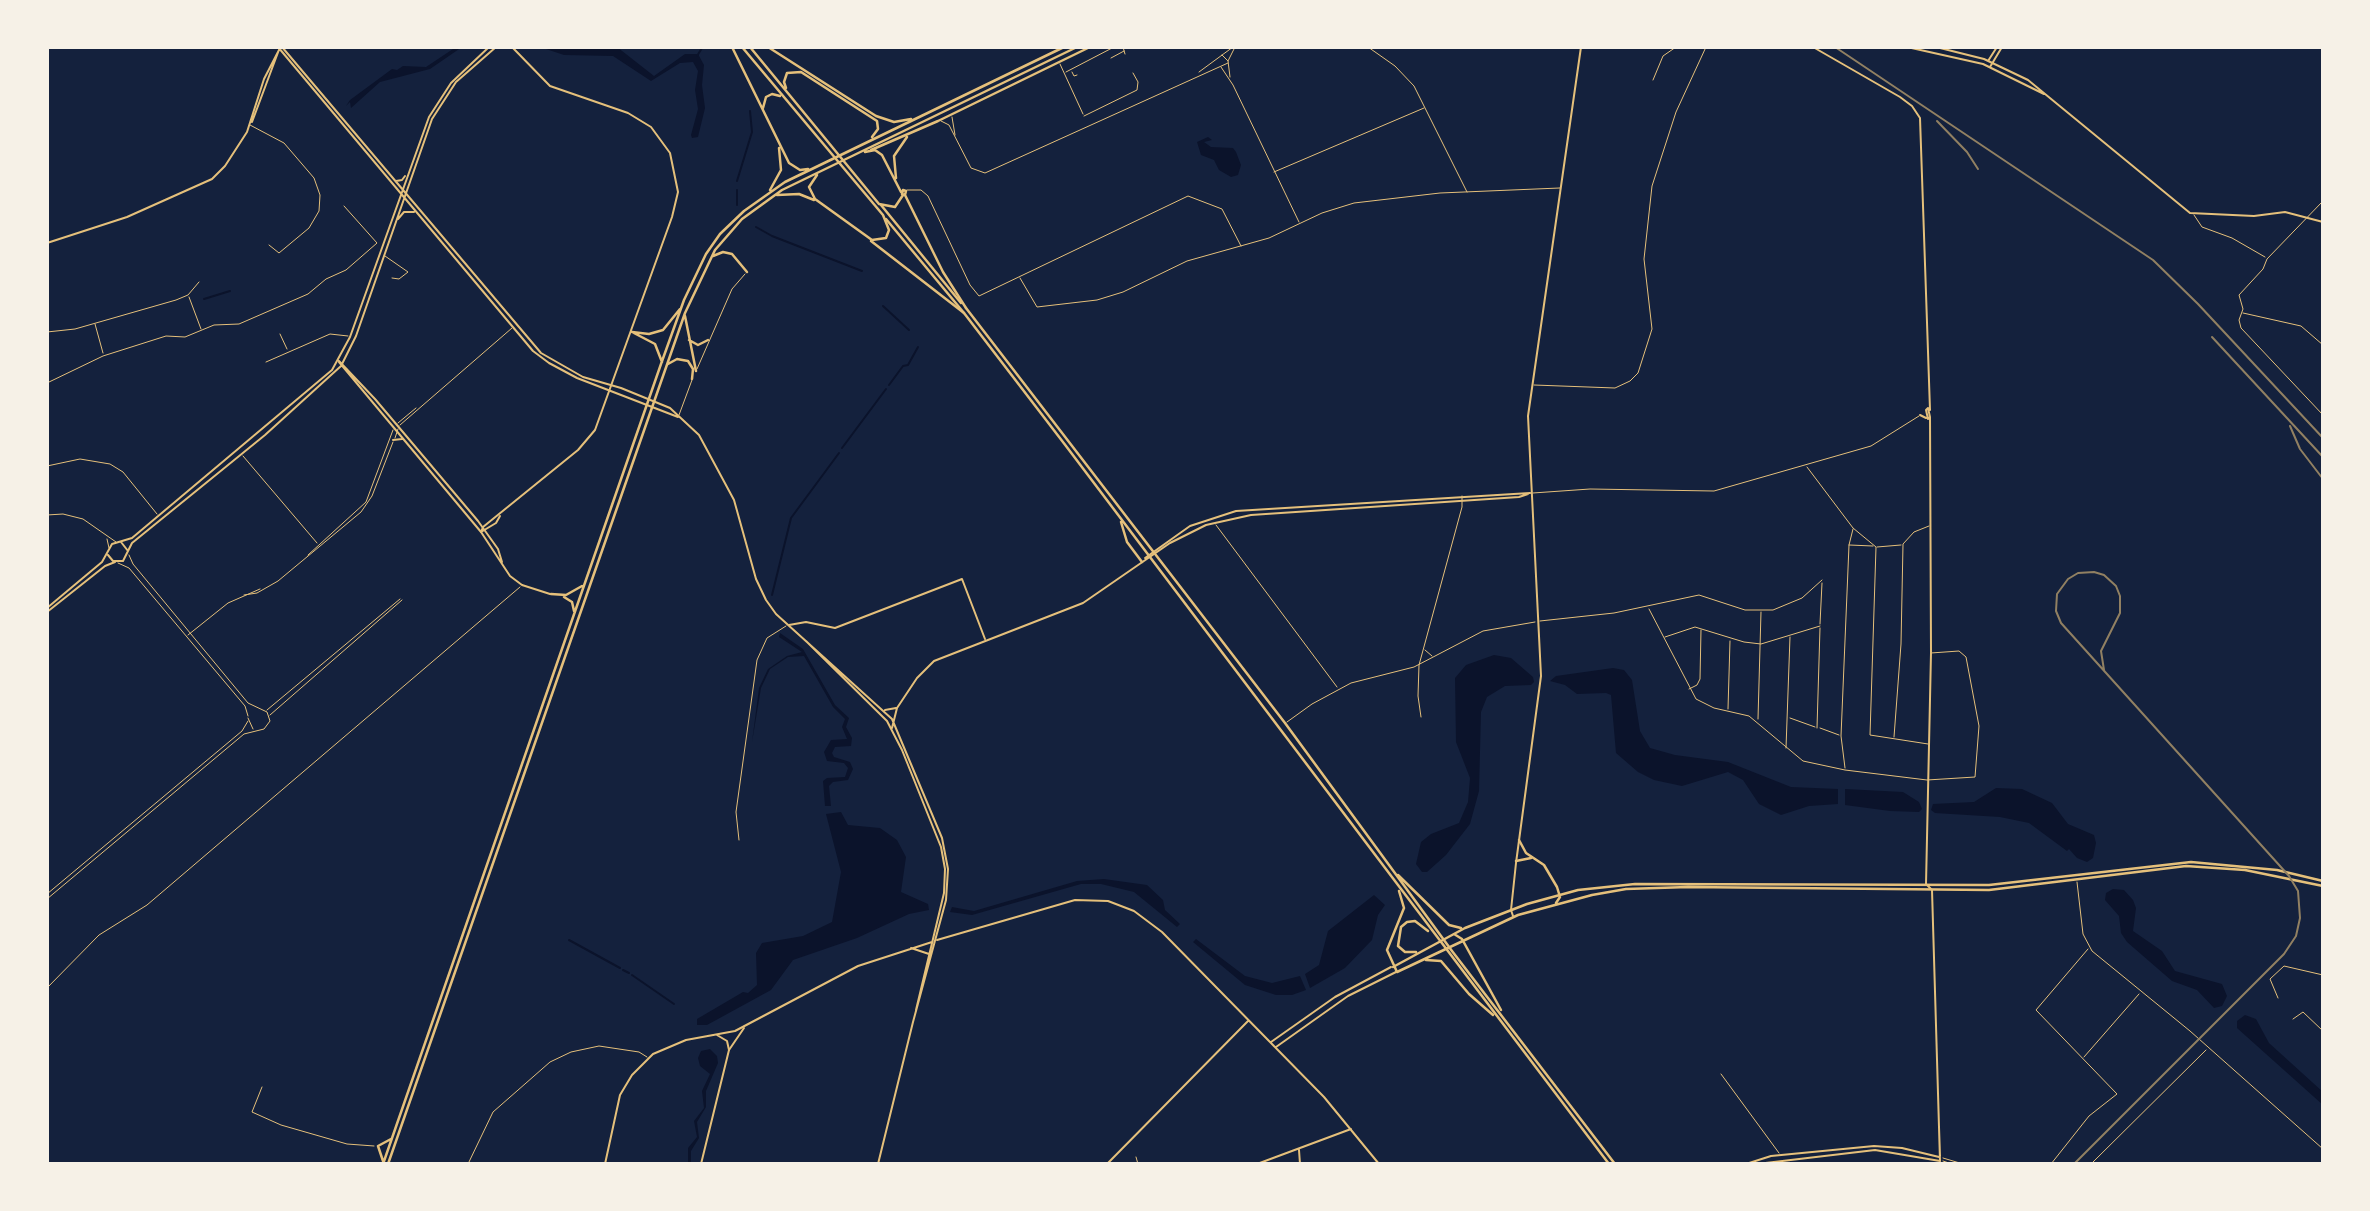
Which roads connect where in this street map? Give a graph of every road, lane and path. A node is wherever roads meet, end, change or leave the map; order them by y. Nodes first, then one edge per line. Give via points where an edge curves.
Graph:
1 (489, 47) edge
2 (496, 47) edge
3 (512, 47) edge
4 (732, 47) edge
5 (742, 47) edge
6 (750, 47) edge
7 (768, 47) edge
8 (1062, 47) edge
9 (1076, 47) edge
10 (1090, 47) edge
11 (1114, 47) edge
12 (1123, 47) edge
13 (1234, 47) edge
14 (1368, 47) edge
15 (1581, 47) edge
16 (1676, 47) edge
17 (1706, 47) edge
18 (1813, 47) edge
19 (1907, 47) edge
20 (1936, 47) edge
21 (1997, 47) edge
22 (2002, 47) edge
23 (280, 48) edge
24 (1920, 48) edge
25 (1220, 55) junction
26 (277, 58) junction
27 (287, 58) junction
28 (1111, 58) dead end
29 (1216, 59) junction
30 (1988, 61) junction
31 (1228, 62) junction
32 (1992, 62) junction
33 (1059, 63) junction
34 (1986, 65) junction
35 (1220, 66) junction
36 (1990, 67) junction
37 (1064, 73) junction
38 (1133, 73) dead end
39 (1197, 74) junction
40 (1077, 75) dead end
41 (1230, 79) junction
42 (1653, 80) dead end
43 (836, 92) junction
44 (789, 94) junction
45 (2046, 94) junction
46 (785, 100) junction
47 (1426, 107) junction
48 (953, 115) junction
49 (1084, 116) junction
50 (766, 118) junction
51 (918, 118) junction
52 (939, 121) junction
53 (250, 125) junction
54 (1089, 126) junction
55 (911, 134) junction
56 (955, 135) junction
57 (775, 138) junction
58 (869, 140) junction
59 (871, 150) junction
60 (858, 153) junction
61 (813, 168) junction
62 (408, 172) junction
63 (1274, 172) junction
64 (819, 173) junction
65 (394, 180) junction
66 (1560, 188) junction
67 (402, 190) junction
68 (1467, 192) junction
69 (768, 193) junction
70 (904, 193) junction
71 (405, 194) junction
72 (401, 195) junction
73 (774, 196) junction
74 (404, 199) junction
75 (2323, 201) edge
76 (879, 204) junction
77 (344, 206) dead end
78 (414, 212) junction
79 (883, 215) junction
80 (2193, 215) junction
81 (2308, 217) junction
82 (398, 219) junction
83 (2323, 222) edge
84 (1300, 224) junction
85 (47, 243) edge
86 (269, 245) dead end
87 (1241, 246) junction
88 (384, 256) junction
89 (711, 257) junction
90 (2267, 259) junction
91 (747, 272) joint
92 (392, 278) dead end
93 (1020, 278) junction
94 (199, 282) dead end
95 (369, 285) junction
96 (371, 291) junction
97 (188, 295) junction
98 (367, 298) junction
99 (684, 300) junction
100 (965, 307) junction
101 (2242, 312) junction
102 (685, 313) junction
103 (964, 313) junction
104 (94, 322) junction
105 (514, 327) junction
106 (201, 330) junction
107 (47, 332) edge
108 (632, 332) junction
109 (279, 334) dead end
110 (350, 337) junction
111 (688, 339) junction
112 (708, 340) junction
113 (2323, 345) edge
114 (288, 351) junction
115 (103, 356) junction
116 (338, 361) junction
117 (266, 362) dead end
118 (661, 364) junction
119 (668, 364) junction
120 (342, 365) junction
121 (696, 371) junction
122 (692, 379) junction
123 (47, 383) edge
124 (1532, 385) junction
125 (613, 386) junction
126 (611, 391) junction
127 (1928, 410) junction
128 (1920, 415) junction
129 (2323, 415) edge
130 (679, 417) junction
131 (1928, 418) junction
132 (398, 426) junction
133 (396, 430) junction
134 (393, 440) junction
135 (404, 440) junction
136 (238, 450) junction
137 (241, 454) junction
138 (1805, 465) junction
139 (47, 466) edge
140 (375, 485) junction
141 (1530, 493) junction
142 (1462, 496) junction
143 (1462, 501) junction
144 (47, 515) edge
145 (159, 516) junction
146 (500, 516) junction
147 (1120, 517) junction
148 (1215, 522) junction
149 (1929, 526) junction
150 (483, 527) junction
151 (1853, 528) junction
152 (481, 532) junction
153 (486, 532) junction
154 (106, 537) junction
155 (1139, 541) junction
156 (118, 542) junction
157 (1903, 544) junction
158 (318, 545) junction
159 (1849, 545) junction
160 (1876, 547) junction
161 (109, 548) junction
162 (320, 548) junction
163 (1131, 548) junction
164 (128, 552) junction
165 (1153, 552) junction
166 (108, 554) junction
167 (1149, 555) junction
168 (306, 557) junction
169 (117, 562) junction
170 (1142, 562) junction
171 (504, 567) junction
172 (584, 584) junction
173 (522, 585) junction
174 (551, 594) junction
175 (400, 599) dead end
176 (1648, 607) junction
177 (47, 608) edge
178 (1762, 611) junction
179 (47, 612) edge
180 (574, 614) junction
181 (1539, 621) junction
182 (788, 625) junction
183 (1820, 626) junction
184 (1701, 627) junction
185 (191, 633) junction
186 (1790, 636) junction
187 (187, 637) junction
188 (1663, 638) junction
189 (1731, 638) junction
190 (985, 639) junction
191 (805, 640) junction
192 (1761, 643) junction
193 (1423, 649) junction
194 (1931, 653) junction
195 (1434, 657) junction
196 (330, 660) junction
197 (1419, 665) junction
198 (1338, 689) junction
199 (1689, 690) junction
200 (897, 708) junction
201 (254, 710) junction
202 (884, 710) junction
203 (1728, 710) junction
204 (265, 711) junction
205 (895, 712) junction
206 (881, 714) junction
207 (888, 714) junction
208 (248, 716) junction
209 (1788, 716) junction
210 (1421, 717) dead end
211 (270, 718) junction
212 (892, 719) junction
213 (248, 721) junction
214 (1758, 721) junction
215 (1285, 723) junction
216 (1279, 727) junction
217 (1817, 727) junction
218 (254, 729) junction
219 (892, 729) junction
220 (1841, 736) junction
221 (1894, 740) junction
222 (1928, 744) junction
223 (1786, 750) junction
224 (1845, 770) junction
225 (1927, 780) junction
226 (135, 821) junction
227 (137, 824) junction
228 (738, 840) dead end
229 (1520, 840) junction
230 (1534, 858) junction
231 (1516, 861) junction
232 (1391, 867) junction
233 (2076, 874) junction
234 (2077, 880) junction
235 (1644, 883) junction
236 (1769, 883) junction
237 (1802, 883) junction
238 (2323, 883) edge
239 (1863, 884) junction
240 (1926, 884) junction
241 (54, 887) junction
242 (1398, 888) junction
243 (1644, 888) junction
244 (1769, 888) junction
245 (1802, 888) junction
246 (1863, 889) junction
247 (57, 890) junction
248 (1932, 890) junction
249 (47, 894) edge
250 (1559, 894) junction
251 (47, 900) edge
252 (1553, 905) junction
253 (1511, 910) junction
254 (1514, 917) junction
255 (1465, 928) junction
256 (1454, 934) junction
257 (1435, 937) junction
258 (1462, 939) junction
259 (934, 941) junction
260 (910, 948) junction
261 (1427, 948) junction
262 (2090, 948) junction
263 (929, 956) junction
264 (1422, 960) junction
265 (1393, 967) junction
266 (1396, 972) junction
267 (2323, 975) edge
268 (47, 988) edge
269 (2140, 992) junction
270 (443, 998) junction
271 (2278, 998) dead end
272 (1498, 1019) junction
273 (2293, 1019) dead end
274 (1249, 1020) junction
275 (1506, 1020) junction
276 (913, 1022) junction
277 (744, 1027) junction
278 (2322, 1028) edge
279 (716, 1034) junction
280 (1271, 1042) junction
281 (1275, 1047) junction
282 (2208, 1048) junction
283 (729, 1050) junction
284 (648, 1058) junction
285 (2083, 1058) junction
286 (1721, 1074) dead end
287 (262, 1087) dead end
288 (1353, 1128) junction
289 (393, 1136) junction
290 (378, 1146) junction
291 (1867, 1146) junction
292 (1299, 1149) junction
293 (2323, 1149) edge
294 (1868, 1151) junction
295 (1779, 1155) junction
296 (1136, 1157) dead end
297 (1940, 1159) junction
298 (385, 1163) edge
299 (1748, 1163) edge
300 (468, 1164) edge
301 (605, 1164) edge
302 (701, 1164) edge
303 (878, 1164) edge
304 (1107, 1164) edge
305 (1139, 1164) edge
306 (1257, 1164) edge
307 (1300, 1164) edge
308 (1379, 1164) edge
309 (1609, 1164) edge
310 (1615, 1164) edge
311 (1757, 1164) edge
312 (1952, 1164) edge
313 (1963, 1164) edge
314 (2051, 1164) edge
315 (2091, 1164) edge

1 - 62 main road via 441,96
2 - 71 main road via 465,73 443,100
3 - 108 main road via 537,76 560,92 646,123 670,153 677,177 675,208
4 - 50 main road
5 - 46 main road
6 - 44 main road
7 - 43 main road
8 - 40 street
8 - 51 main road
9 - 60 main road
10 - 33 main road
11 - 37 street
12 - 28 street via 1124,52
13 - 25 street
13 - 31 street
14 - 47 street via 1405,75
15 - 66 main road
16 - 42 street via 1663,56
17 - 124 street via 1676,112 1652,186 1644,259 1652,329 1638,373 1615,388
18 - 127 main road via 1909,103 1920,120
19 - 24 main road
20 - 30 main road
21 - 30 main road
22 - 32 main road
23 - 26 main road
23 - 27 main road
23 - 53 main road via 264,79
23 - 65 main road
24 - 34 main road
25 - 29 street
25 - 31 street
26 - 27 main road
26 - 53 main road
27 - 72 main road
29 - 35 street
29 - 39 street
30 - 32 main road
30 - 34 main road
31 - 35 street
31 - 41 street
32 - 36 main road
32 - 45 main road
33 - 37 street
33 - 48 main road
34 - 36 main road
35 - 39 street
35 - 41 street
36 - 45 main road
37 - 49 street
38 - 49 street via 1139,86 1134,92
39 - 54 street
41 - 63 street
43 - 44 main road via 795,70 784,79
43 - 51 main road via 887,120
43 - 58 main road via 877,121 878,129
44 - 76 main road
45 - 80 main road
46 - 50 main road via 775,94 764,98
46 - 79 main road
47 - 63 street
47 - 68 street
48 - 52 main road
48 - 56 street via 950,122
49 - 54 street
50 - 57 main road
51 - 58 main road
52 - 55 main road
52 - 56 street via 948,123
53 - 85 main road via 225,166 204,184 118,221
53 - 86 street via 284,143 314,178 320,195 319,211 309,228 279,253
54 - 56 street via 981,174 969,165
55 - 59 main road
55 - 70 main road via 893,160
57 - 61 main road via 791,165
57 - 69 main road via 782,165
58 - 61 main road
59 - 60 main road
59 - 70 main road via 882,155
60 - 64 main road
61 - 69 main road
62 - 65 main road via 402,180
62 - 67 main road
63 - 84 street
64 - 73 main road
64 - 79 main road via 809,187 812,196 872,240 887,236
65 - 67 main road
66 - 68 street
66 - 124 main road
67 - 71 main road
67 - 72 main road
68 - 84 street via 1354,203
69 - 99 main road via 713,242
70 - 76 main road via 895,207
70 - 93 street via 914,189 928,195 976,294
70 - 100 main road
71 - 74 main road
71 - 105 main road
72 - 74 main road
72 - 95 main road
73 - 89 main road via 735,226
73 - 103 main road via 799,194 815,201
74 - 78 main road
74 - 82 main road
75 - 81 street
76 - 100 main road
77 - 106 street via 377,243 346,270 304,296 247,320
78 - 82 main road via 404,212
78 - 105 main road
79 - 103 main road
80 - 81 main road via 2285,212
80 - 90 street via 2202,227
81 - 83 main road
81 - 90 street
82 - 88 main road
84 - 87 street
87 - 93 street via 1187,261 1097,300 1037,307
87 - 93 street via 1222,209 1188,196
88 - 92 street via 408,272 400,279
88 - 96 main road
89 - 91 main road via 732,254
89 - 102 main road
90 - 101 street via 2239,295
91 - 112 street via 732,289
94 - 97 street
95 - 96 main road
95 - 98 main road
96 - 98 main road
97 - 104 street
97 - 106 street
98 - 110 main road
98 - 120 main road
99 - 108 main road via 663,330
99 - 118 main road
100 - 165 main road
101 - 113 street via 2301,326
101 - 129 street via 2241,328
102 - 111 main road
102 - 119 main road
103 - 147 main road
104 - 107 street
104 - 115 street
105 - 125 main road via 547,359
105 - 126 main road via 549,363
105 - 132 street
106 - 115 street
108 - 118 main road via 656,346
108 - 125 main road
109 - 114 street
110 - 114 street via 330,334
110 - 116 main road
111 - 112 main road via 698,345
111 - 121 main road
112 - 121 street
114 - 117 street
115 - 123 street
116 - 120 main road
116 - 136 main road via 302,398
118 - 172 main road
119 - 122 main road via 677,359 688,361
119 - 270 main road
120 - 132 main road
120 - 133 main road
120 - 137 main road
121 - 122 street
122 - 130 street
124 - 141 main road via 1527,422
125 - 126 main road
125 - 130 main road via 670,408
126 - 130 main road
126 - 146 main road via 588,440
127 - 128 street
127 - 131 main road
128 - 131 main road
128 - 138 street via 1874,445
130 - 182 main road via 699,435 716,463 740,517 760,590
131 - 149 main road
132 - 133 street
132 - 150 main road
133 - 134 street
133 - 135 main road
133 - 140 street
134 - 135 main road
134 - 140 street
135 - 152 main road
136 - 137 main road
136 - 145 main road
137 - 158 street
137 - 164 main road via 132,542
138 - 141 street via 1705,492 1590,489
138 - 151 street
139 - 145 street via 80,459 110,464
140 - 158 street via 359,510
140 - 162 street via 360,514
141 - 142 main road
141 - 143 main road via 1519,498
141 - 181 main road
142 - 143 street
142 - 165 main road via 1236,511 1194,524
143 - 148 main road via 1251,515
143 - 193 street
144 - 154 street via 83,519
145 - 156 main road via 132,538
146 - 150 main road
146 - 153 main road
147 - 155 main road
147 - 163 main road
148 - 165 main road
148 - 198 street
149 - 157 street via 1914,532
149 - 194 main road
150 - 152 main road
150 - 153 main road
151 - 159 street
151 - 160 street
152 - 153 main road
152 - 171 main road
153 - 171 main road
154 - 156 street
154 - 161 street
155 - 163 main road via 1132,540
155 - 167 main road
156 - 161 main road
156 - 164 main road
157 - 160 street
157 - 221 street
158 - 162 street
158 - 168 street
159 - 160 street
159 - 220 street
160 - 221 street via 1869,732 1872,738
161 - 166 main road
162 - 168 street
163 - 170 main road
164 - 169 main road
164 - 185 street
165 - 167 main road
165 - 215 main road
166 - 169 main road
166 - 177 main road
167 - 170 main road
167 - 216 main road
168 - 185 street via 278,581 223,606
169 - 179 main road via 107,564
169 - 187 street via 129,568
170 - 190 main road via 1083,603
171 - 173 main road
172 - 174 main road via 566,596
172 - 180 main road
173 - 174 main road
173 - 268 street via 147,905 99,935
174 - 180 main road via 568,599
175 - 196 street
176 - 178 street via 1699,596
176 - 181 street
176 - 188 street
178 - 183 street via 1798,600 1822,580
178 - 192 street
180 - 270 main road
181 - 195 street via 1478,633
181 - 229 main road via 1540,685
182 - 190 main road via 806,622 835,628 962,579
182 - 191 main road
182 - 228 street via 767,638 757,660 736,812
183 - 186 street
183 - 217 street
184 - 188 street
184 - 189 street
184 - 199 street via 1700,679
185 - 187 street
185 - 201 street
186 - 192 street
186 - 209 street
187 - 208 street via 245,706
188 - 199 street
189 - 192 street
189 - 203 street
190 - 200 main road via 934,661
191 - 202 main road
191 - 206 main road
192 - 214 street
193 - 195 street
193 - 197 street
194 - 222 main road
194 - 225 street via 1959,651 1966,657 1979,730 1975,777
195 - 197 street
196 - 204 street
196 - 211 street via 272,711
197 - 198 street
197 - 210 street
198 - 215 street
199 - 203 street via 1699,702
200 - 202 main road
200 - 205 main road
201 - 204 street
201 - 208 street
202 - 207 main road
203 - 214 street
204 - 211 street
205 - 207 main road
205 - 212 main road
206 - 207 main road
206 - 219 main road
207 - 212 main road
208 - 213 street
209 - 217 street
209 - 223 street
211 - 218 street via 267,727
212 - 219 main road
212 - 259 main road via 947,859 946,900
213 - 218 street
213 - 226 street via 242,731
214 - 223 street
215 - 216 street
215 - 232 main road
216 - 242 main road
217 - 220 street
218 - 227 street
219 - 259 main road via 943,858 944,892
220 - 224 street
221 - 222 street
222 - 225 main road
223 - 224 street via 1810,764
224 - 225 street
225 - 240 main road
226 - 227 street
226 - 241 street
227 - 247 street
229 - 230 main road via 1524,851
229 - 231 main road
230 - 231 main road
230 - 250 main road via 1546,869
231 - 253 main road
232 - 255 main road via 1449,925
232 - 275 main road
233 - 234 main road
233 - 238 main road via 2191,862 2277,870
233 - 240 main road via 1989,885
234 - 238 main road via 2186,866
234 - 248 main road via 2008,889
234 - 262 street via 2082,927
235 - 236 main road
235 - 243 main road
235 - 250 main road
236 - 237 main road
236 - 244 main road
237 - 239 main road
237 - 245 main road
239 - 240 main road
239 - 246 main road
240 - 248 main road
241 - 247 street
241 - 249 street
242 - 257 main road
242 - 265 main road via 1404,905 1387,950
243 - 244 main road
243 - 252 main road
244 - 245 main road
245 - 246 main road
246 - 248 main road
247 - 251 street
248 - 297 main road
250 - 252 main road
250 - 253 main road
252 - 254 main road
253 - 254 main road
253 - 255 main road
254 - 258 main road
255 - 256 main road
256 - 258 main road
256 - 261 main road
257 - 261 main road via 1415,921 1401,927 1397,943 1401,950 1412,953
257 - 272 main road
258 - 264 main road
258 - 275 main road
259 - 260 main road
259 - 263 main road
259 - 274 main road via 1065,902 1114,902 1157,926
259 - 276 main road
260 - 263 main road
260 - 277 main road via 858,966
261 - 265 main road
262 - 269 street
262 - 285 street via 2036,1010
263 - 276 main road
264 - 266 main road
264 - 272 main road via 1440,959
265 - 266 main road
265 - 280 main road via 1335,997
266 - 281 main road via 1348,996
267 - 271 street via 2284,966 2270,979
269 - 282 street
269 - 285 street
270 - 289 main road
270 - 298 main road
272 - 309 main road
273 - 278 street via 2304,1013
274 - 280 main road
274 - 304 main road
275 - 310 main road
276 - 303 main road
277 - 279 main road
277 - 283 main road
279 - 283 main road via 727,1041
279 - 284 main road via 668,1045
280 - 281 main road
281 - 288 main road
282 - 293 street
282 - 315 street
283 - 302 main road
284 - 300 street via 639,1052 599,1046 550,1062 494,1112
284 - 301 main road via 620,1095
285 - 314 street via 2117,1094 2089,1116
286 - 295 street
287 - 290 street via 251,1112 347,1144
288 - 292 main road
288 - 308 main road
289 - 290 main road
289 - 298 main road
290 - 298 main road
291 - 294 main road
291 - 295 main road
291 - 297 main road via 1898,1147
292 - 306 main road
292 - 307 main road
294 - 297 main road
294 - 311 main road
295 - 299 main road
296 - 305 street
297 - 312 street
297 - 313 street

